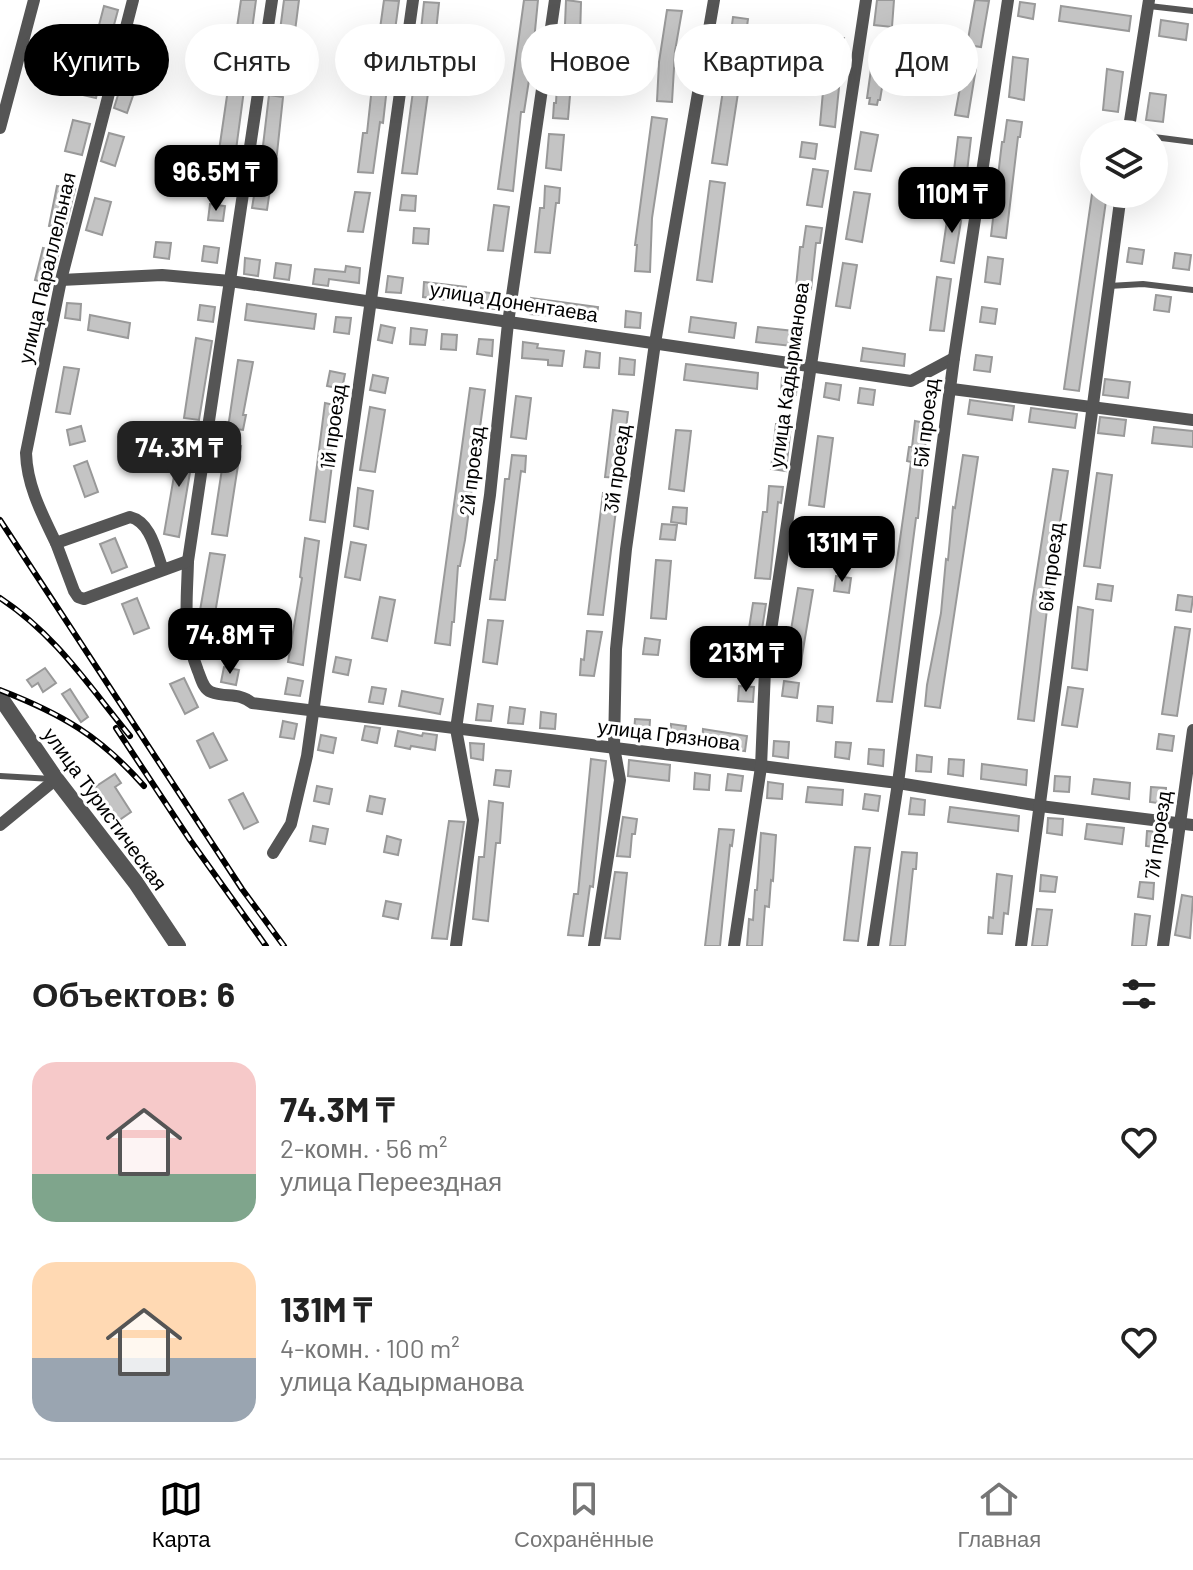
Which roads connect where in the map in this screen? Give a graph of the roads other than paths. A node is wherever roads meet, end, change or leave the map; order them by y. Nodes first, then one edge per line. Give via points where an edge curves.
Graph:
1 (34, 0) edge
2 (133, 0) edge
3 (272, 0) edge
4 (413, 0) edge
5 (555, 0) edge
6 (714, 0) edge
7 (866, 0) edge
8 (1008, 0) edge
9 (1149, 3) edge
10 (1193, 11) edge
11 (1132, 120) edge
12 (0, 128) edge
13 (1168, 139) edge
14 (1193, 142) edge
15 (1119, 208) edge
16 (61, 280) junction
17 (230, 281) junction
18 (1109, 286) junction
19 (1193, 290) edge
20 (371, 301) junction
21 (508, 323) junction
22 (655, 343) junction
23 (954, 358) junction
24 (810, 368) junction
25 (952, 389) junction
26 (1091, 409) junction
27 (1193, 420) edge
28 (56, 543) junction
29 (188, 561) junction
30 (163, 570) junction
31 (0, 697) edge
32 (313, 712) junction
33 (456, 729) junction
34 (1193, 730) edge
35 (614, 747) junction
36 (761, 767) junction
37 (0, 776) edge
38 (56, 779) junction
39 (898, 783) junction
40 (1040, 806) junction
41 (1179, 823) junction
42 (0, 825) edge
43 (1193, 825) edge
44 (273, 853) dead end
45 (178, 946) edge
46 (456, 946) edge
47 (594, 946) edge
48 (734, 946) edge
49 (873, 946) edge
50 (1021, 946) edge
51 (1163, 946) edge

1 - 12 street
2 - 16 street, улица Параллельная
3 - 17 street
4 - 20 street, 1й проезд
5 - 21 street, 2й проезд
6 - 22 street, 3й проезд
7 - 24 street, улица Кадырманова
8 - 23 street, 5й проезд
9 - 10 lane
9 - 11 street
13 - 14 lane
15 - 18 street, 6й проезд
16 - 17 street, улица Донентаева via 162,275
16 - 28 street, улица Параллельная via 26,453 34,495
17 - 20 street, улица Донентаева
17 - 29 street
18 - 19 lane
18 - 26 street, 6й проезд
20 - 21 street, улица Донентаева
20 - 32 street, 1й проезд
21 - 22 street, улица Донентаева
21 - 33 street, 2й проезд
22 - 24 street, улица Донентаева
22 - 35 street, 3й проезд via 626,549
23 - 24 street, улица Донентаева via 911,381
23 - 25 street, 5й проезд
24 - 36 street, улица Кадырманова via 765,670
25 - 26 street
25 - 39 street, 5й проезд
26 - 27 street
26 - 40 street, 6й проезд
28 - 30 street via 130,517 146,527
28 - 30 street, улица Параллельная via 74,591 84,599
29 - 30 street
29 - 32 street, улица Грязнова via 186,629 205,687 244,696 252,703
31 - 38 street, улица Туристическая
32 - 33 street, улица Грязнова
32 - 44 street, 1й проезд via 291,824
33 - 35 street, улица Грязнова
33 - 46 street, 2й проезд via 473,820
34 - 41 street, 7й проезд
35 - 36 street, улица Грязнова
35 - 47 street, 3й проезд via 620,780
36 - 39 street, улица Грязнова
36 - 48 street, улица Кадырманова
37 - 38 lane
38 - 42 street
38 - 45 street, улица Туристическая
39 - 40 street, улица Грязнова
39 - 49 street, 5й проезд
40 - 41 street, улица Грязнова
40 - 50 street, 6й проезд
41 - 43 street, улица Грязнова
41 - 51 street, 7й проезд

